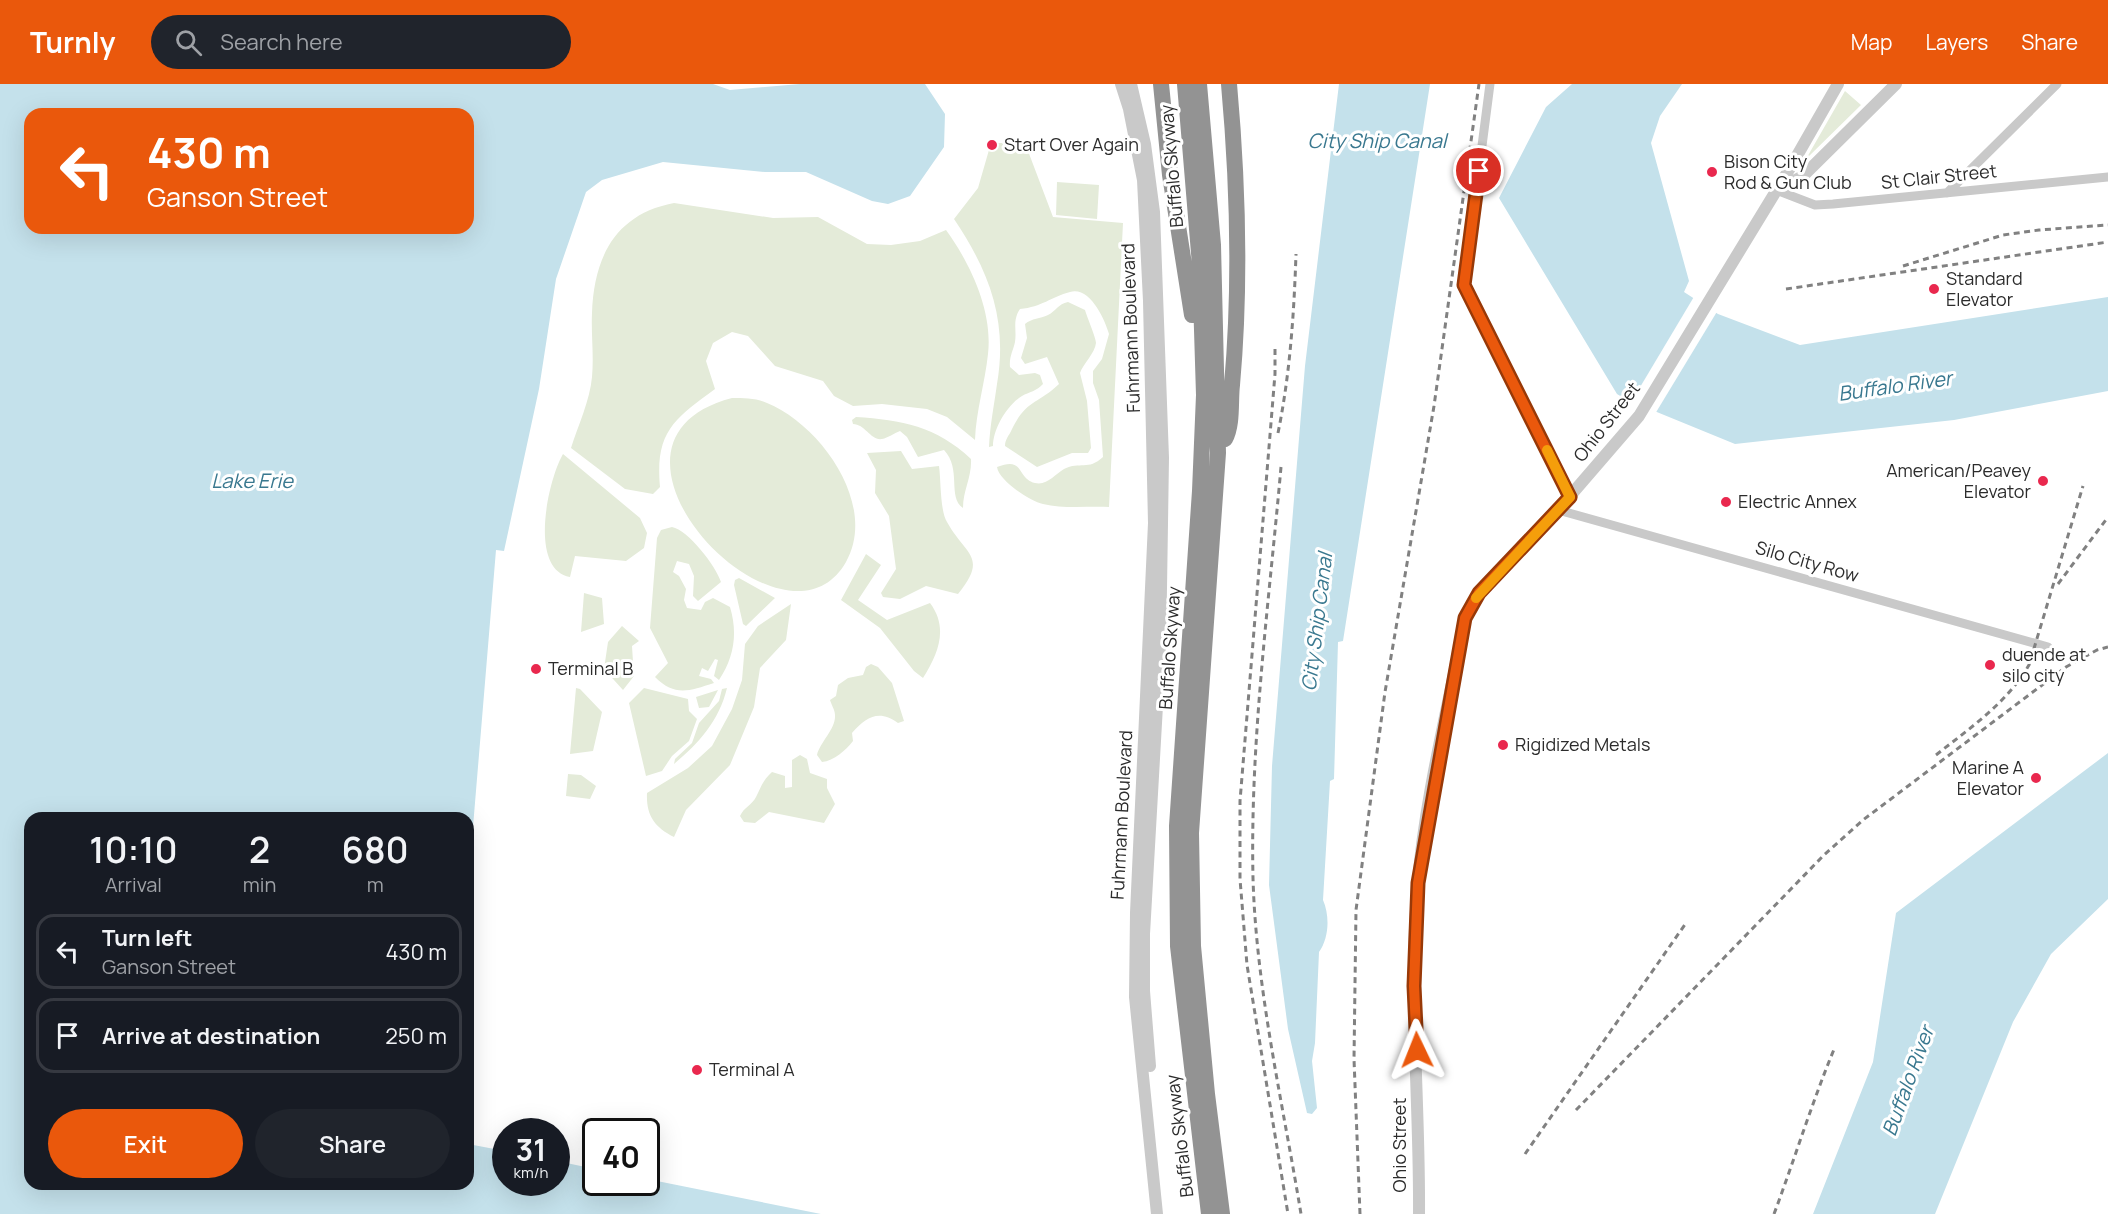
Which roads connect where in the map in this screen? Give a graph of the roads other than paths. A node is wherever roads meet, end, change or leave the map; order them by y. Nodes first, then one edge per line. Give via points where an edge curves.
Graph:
1 (1121, 84) edge
2 (1131, 84) edge
3 (1161, 84) edge
4 (1185, 84) edge
5 (1199, 84) edge
6 (1228, 84) edge
7 (1490, 84) edge
8 (1838, 84) edge
9 (1896, 84) edge
10 (2057, 84) edge
11 (1145, 169) junction
12 (2108, 177) edge
13 (1776, 190) junction
14 (1947, 193) junction
15 (1204, 395) junction
16 (1218, 453) junction
17 (1570, 497) junction
18 (1558, 510) junction
19 (1203, 557) junction
20 (2048, 647) dead end
21 (1149, 1109) junction
22 (1157, 1214) edge
23 (1163, 1214) edge
24 (1209, 1214) edge
25 (1222, 1214) edge
26 (1419, 1214) edge

1 - 11 street, Fuhrmann Boulevard
2 - 11 street, Fuhrmann Boulevard
3 - 15 highway via 1170,175
4 - 15 highway, Buffalo Skyway via 1200,265
5 - 16 highway, Buffalo Skyway via 1213,245
6 - 16 highway via 1236,166 1237,312 1227,435
7 - 17 street via 1464,285
8 - 13 street, Ohio Street
9 - 13 street via 1803,176
10 - 14 street
11 - 21 street, Fuhrmann Boulevard via 1158,522 1136,913 1135,997
12 - 14 street, St Clair Street
13 - 14 street, St Clair Street via 1815,205
13 - 17 street, Ohio Street via 1639,416
15 - 19 highway, Buffalo Skyway
16 - 19 highway, Buffalo Skyway
17 - 18 street, Ohio Street
18 - 20 street, Silo City Row
18 - 26 street, Ohio Street via 1479,593 1465,618 1418,883 1414,986
19 - 24 highway, Buffalo Skyway via 1177,826 1178,946
19 - 25 highway, Buffalo Skyway via 1191,833 1193,946
21 - 22 street, Fuhrmann Boulevard
21 - 23 street, Fuhrmann Boulevard

